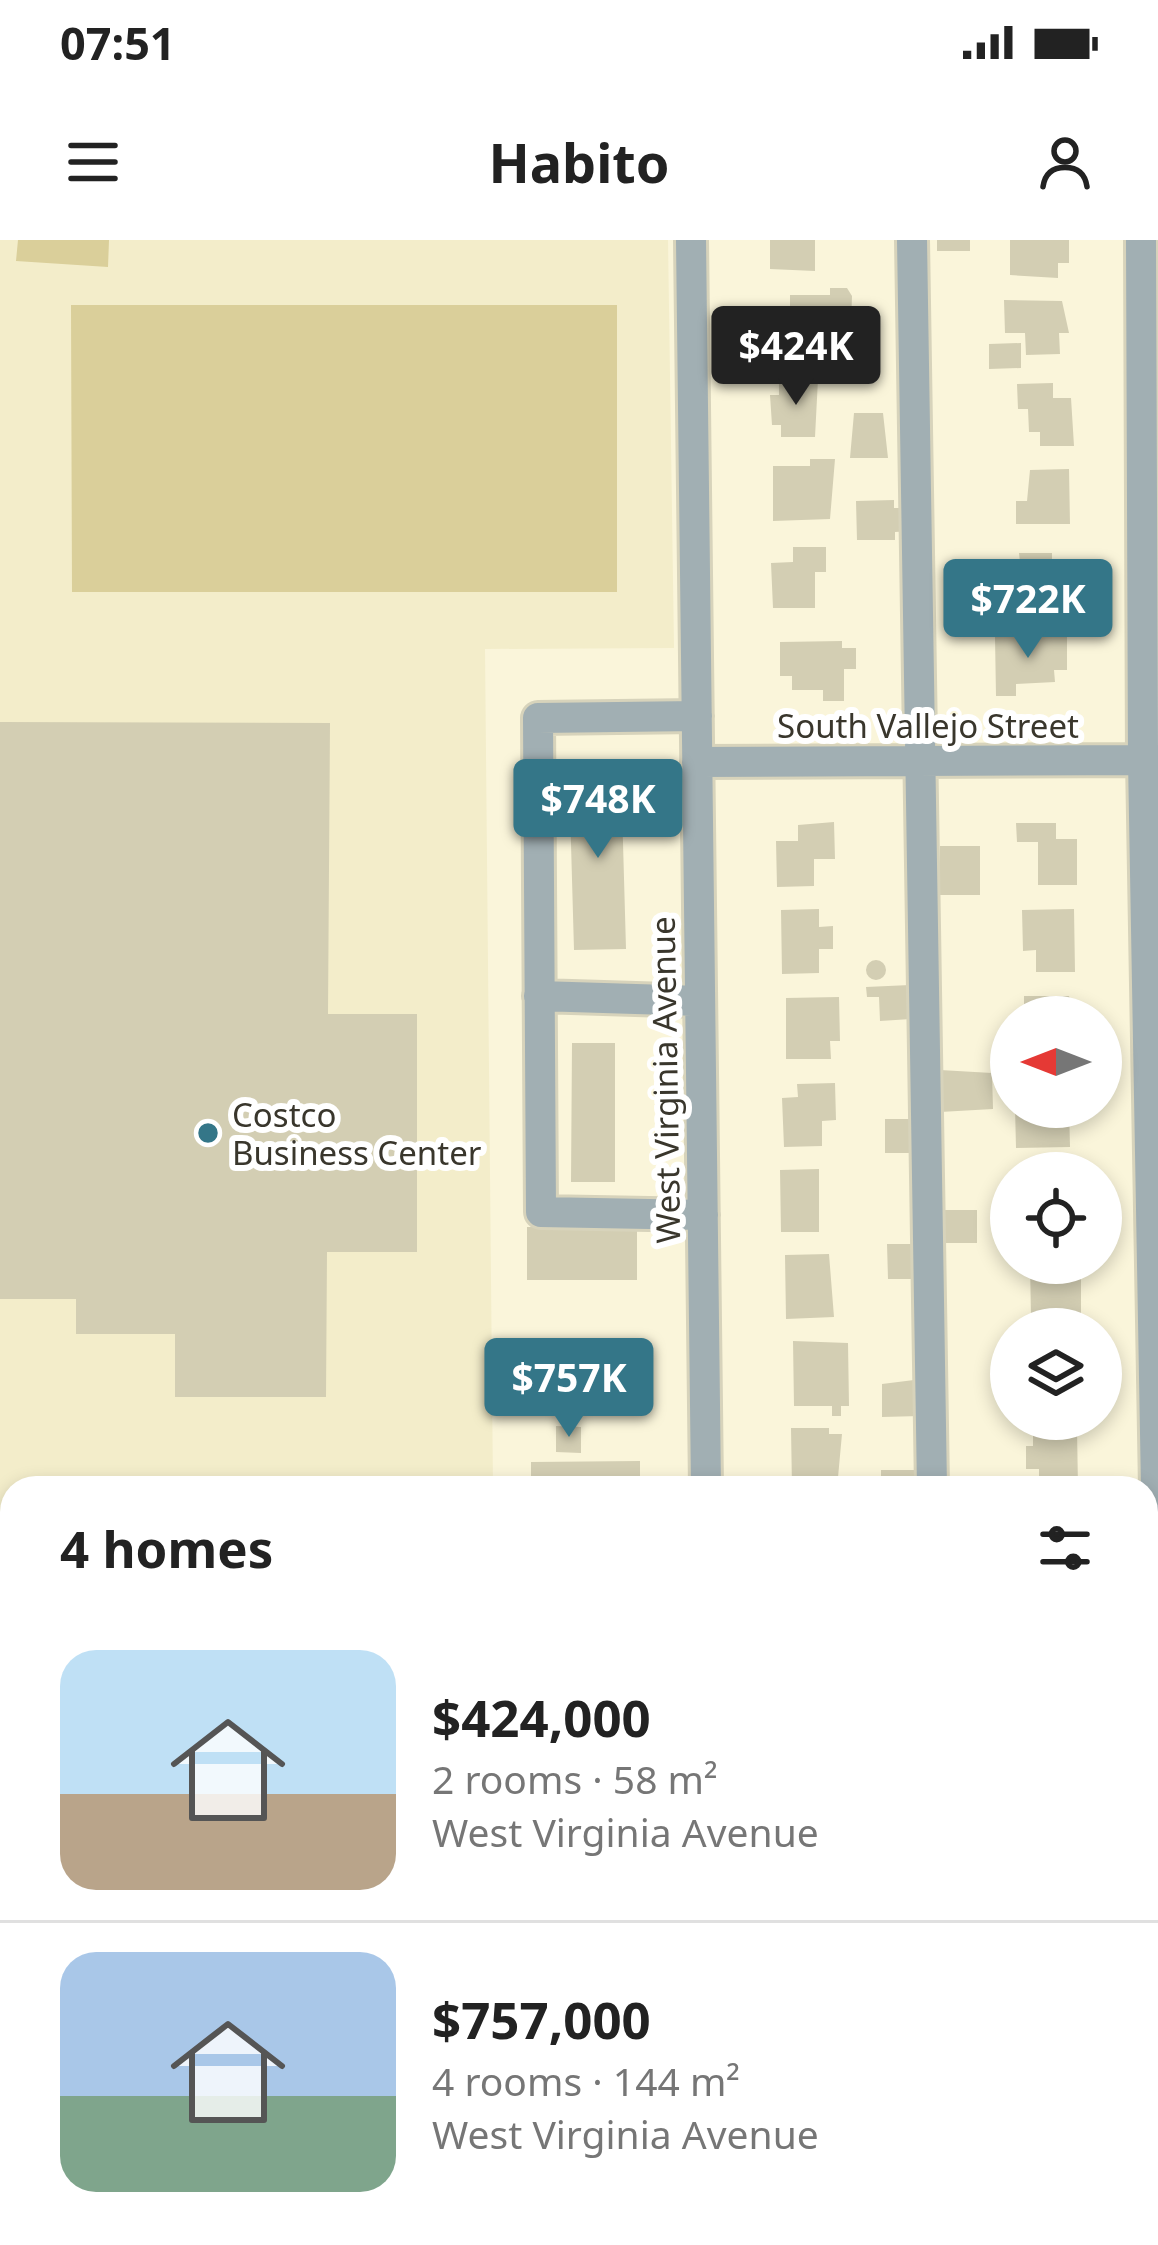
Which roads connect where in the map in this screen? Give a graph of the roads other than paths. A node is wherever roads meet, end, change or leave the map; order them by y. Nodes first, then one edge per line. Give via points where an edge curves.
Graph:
1 (691, 240) edge
2 (912, 240) edge
3 (1141, 240) edge
4 (697, 716) junction
5 (923, 760) junction
6 (1150, 760) edge
7 (698, 762) junction
8 (539, 996) junction
9 (700, 1001) junction
10 (703, 1215) junction
11 (706, 1476) edge
12 (932, 1476) edge
13 (1157, 1476) edge

1 - 4 street, West Virginia Avenue
2 - 5 street
3 - 6 street
4 - 7 street, West Virginia Avenue
4 - 8 street via 538,718
5 - 6 street, South Vallejo Street
5 - 7 street, South Vallejo Street
5 - 12 street
6 - 13 street
7 - 9 street, West Virginia Avenue
8 - 9 street
8 - 10 street via 541,1212
9 - 10 street, West Virginia Avenue
10 - 11 street, West Virginia Avenue

